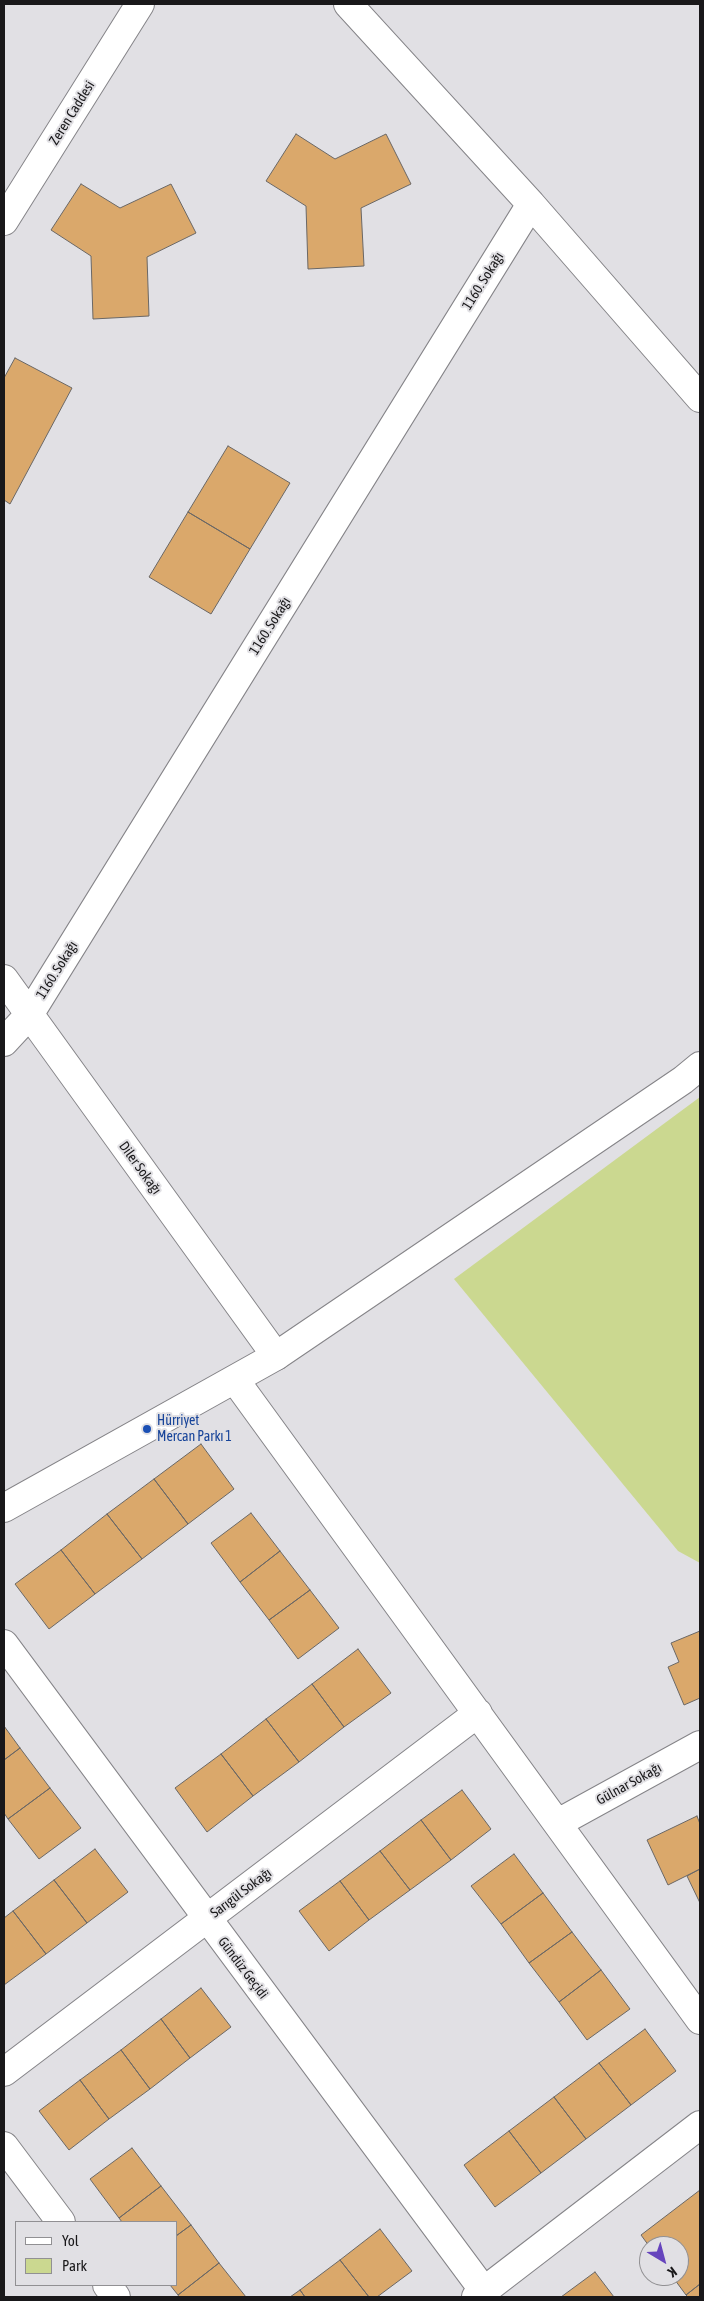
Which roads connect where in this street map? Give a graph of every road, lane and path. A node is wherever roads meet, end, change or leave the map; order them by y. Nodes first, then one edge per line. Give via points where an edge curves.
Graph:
1 (140, 4) edge
2 (348, 4) edge
3 (531, 204) junction
4 (4, 221) edge
5 (700, 398) edge
6 (4, 979) edge
7 (29, 1015) junction
8 (4, 1042) edge
9 (700, 1066) edge
10 (276, 1356) junction
11 (235, 1380) junction
12 (4, 1508) edge
13 (4, 1644) edge
14 (478, 1713) junction
15 (700, 1746) edge
16 (558, 1823) junction
17 (207, 1918) junction
18 (700, 2020) edge
19 (4, 2072) edge
20 (700, 2125) edge
21 (4, 2146) edge
22 (59, 2221) edge
23 (108, 2286) edge
24 (480, 2294) edge
25 (116, 2297) edge

1 - 4 street, Zeren Caddesi
2 - 3 street
3 - 5 street
3 - 7 street, 1160. Sokağı
6 - 7 street, Diler Sokağı
7 - 8 street, 1160. Sokağı
7 - 10 street, Diler Sokağı
9 - 10 street
10 - 11 street
11 - 12 street
11 - 14 street
13 - 17 street, Gündüz Geçidi
14 - 16 street
14 - 17 street, Sarıgül Sokağı
15 - 16 street, Gülnar Sokağı
16 - 18 street
17 - 19 street, Sarıgül Sokağı
17 - 24 street, Gündüz Geçidi
20 - 24 street
21 - 22 street
23 - 25 street

